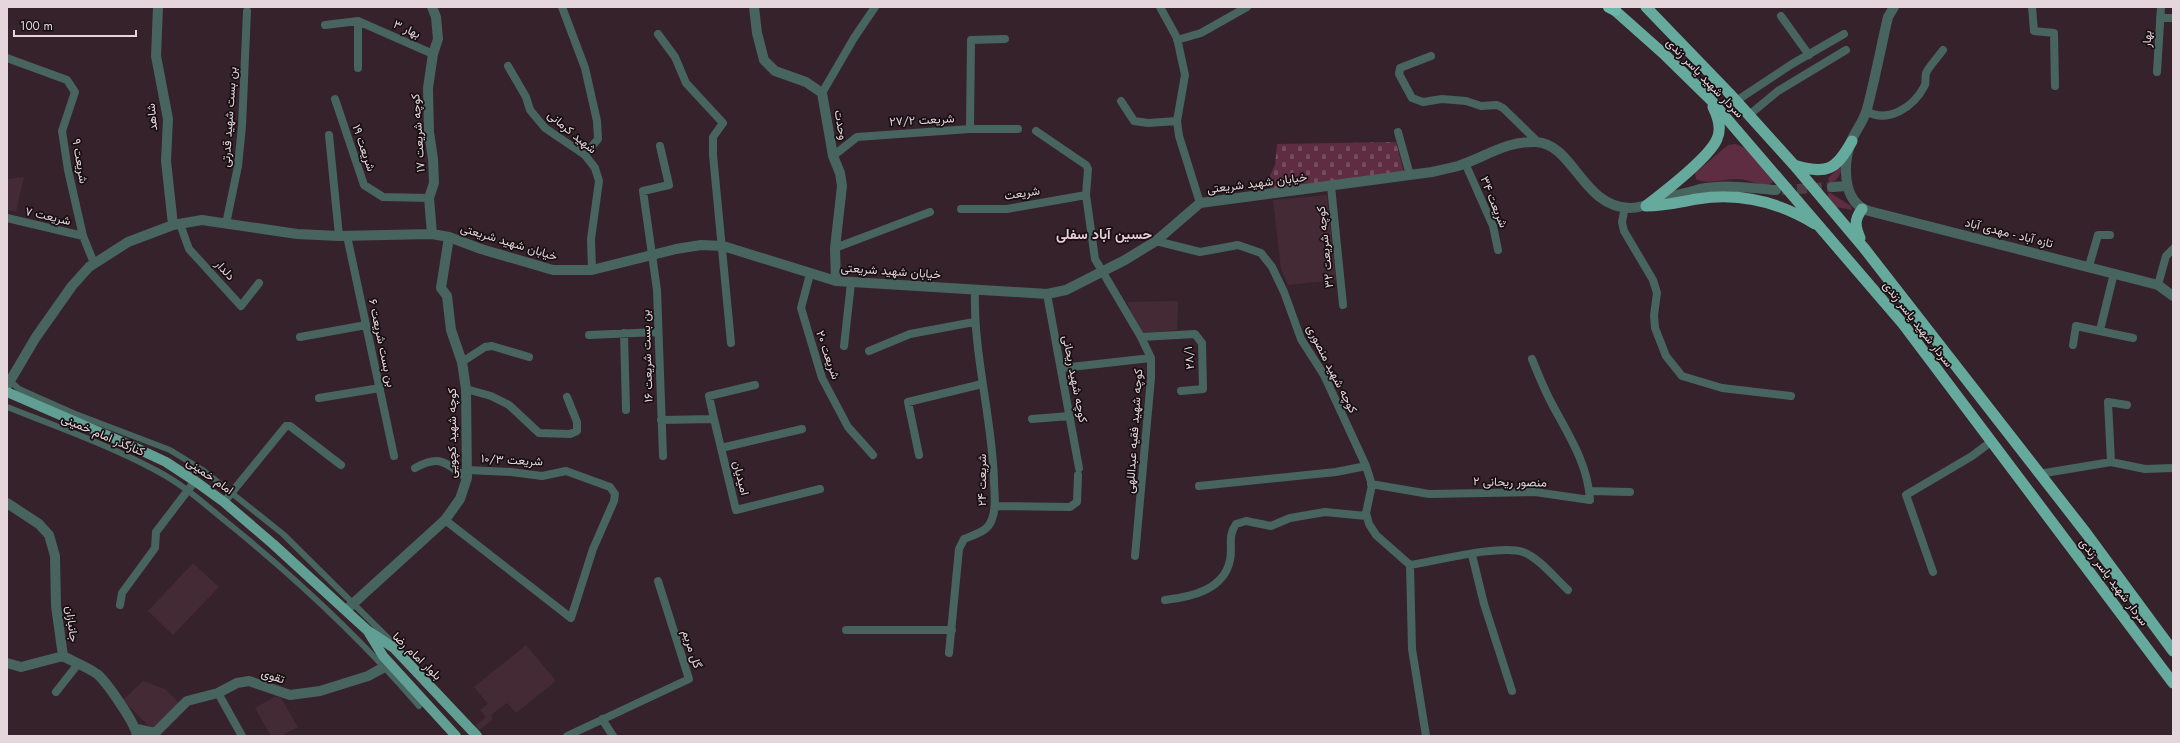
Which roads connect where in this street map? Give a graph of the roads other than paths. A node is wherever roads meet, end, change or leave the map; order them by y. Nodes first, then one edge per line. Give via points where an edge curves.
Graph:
1 (158, 7) edge
2 (432, 7) edge
3 (562, 7) edge
4 (754, 7) edge
5 (875, 7) edge
6 (1160, 7) edge
7 (1247, 7) edge
8 (1646, 7) edge
9 (1894, 7) edge
10 (2032, 7) edge
11 (2161, 7) edge
12 (1612, 8) edge
13 (247, 11) dead end
14 (1781, 16) dead end
15 (2160, 18) junction
16 (2173, 18) edge
17 (358, 21) junction
18 (325, 25) dead end
19 (658, 34) dead end
20 (1844, 34) dead end
21 (1005, 39) dead end
22 (1177, 40) junction
23 (1846, 50) dead end
24 (1943, 50) dead end
25 (433, 54) junction
26 (1808, 54) junction
27 (1431, 56) dead end
28 (7, 58) edge
29 (508, 66) dead end
30 (358, 68) dead end
31 (2157, 72) dead end
32 (2055, 86) dead end
33 (822, 93) junction
34 (335, 99) dead end
35 (1710, 99) junction
36 (1121, 101) dead end
37 (1736, 101) junction
38 (1866, 111) junction
39 (1749, 115) junction
40 (1177, 121) junction
41 (970, 129) junction
42 (1018, 129) dead end
43 (1036, 131) dead end
44 (1398, 132) dead end
45 (329, 136) dead end
46 (1852, 141) junction
47 (1538, 142) junction
48 (660, 146) dead end
49 (585, 155) junction
50 (833, 156) junction
51 (1465, 163) junction
52 (1794, 166) junction
53 (1410, 175) junction
54 (1331, 186) junction
55 (1847, 186) junction
56 (1832, 187) tunnel mouth
57 (1776, 190) tunnel mouth
58 (1086, 195) junction
59 (429, 198) junction
60 (1200, 203) junction
61 (1646, 206) junction
62 (1625, 207) junction
63 (961, 209) dead end
64 (1862, 209) junction
65 (930, 212) dead end
66 (7, 218) edge
67 (226, 224) junction
68 (176, 225) junction
69 (1824, 230) junction
70 (432, 234) junction
71 (2110, 235) dead end
72 (84, 236) junction
73 (343, 236) junction
74 (449, 237) junction
75 (1156, 241) junction
76 (723, 246) junction
77 (835, 248) junction
78 (1864, 248) junction
79 (2173, 249) edge
80 (1498, 250) dead end
81 (652, 255) junction
82 (94, 263) junction
83 (2089, 266) junction
84 (592, 270) junction
85 (1102, 273) junction
86 (2114, 273) junction
87 (810, 274) junction
88 (836, 281) junction
89 (259, 283) dead end
90 (851, 283) junction
91 (2158, 285) junction
92 (975, 290) junction
93 (1047, 294) junction
94 (2173, 296) edge
95 (1343, 305) dead end
96 (974, 322) junction
97 (366, 325) junction
98 (2100, 330) junction
99 (658, 332) junction
100 (624, 333) junction
101 (589, 335) dead end
102 (300, 337) dead end
103 (1141, 337) junction
104 (2133, 338) dead end
105 (731, 343) dead end
106 (2073, 345) dead end
107 (844, 346) dead end
108 (869, 351) dead end
109 (529, 357) dead end
110 (1151, 358) junction
111 (1532, 359) dead end
112 (462, 362) junction
113 (1062, 368) junction
114 (8, 382) edge
115 (982, 384) junction
116 (755, 385) dead end
117 (380, 388) junction
118 (466, 389) junction
119 (1181, 391) dead end
120 (7, 392) edge
121 (1791, 396) dead end
122 (567, 397) dead end
123 (319, 398) dead end
124 (2127, 405) dead end
125 (7, 407) edge
126 (626, 410) dead end
127 (1070, 416) junction
128 (714, 419) junction
129 (1032, 419) dead end
130 (661, 420) junction
131 (802, 429) dead end
132 (1992, 441) junction
133 (721, 448) junction
134 (918, 454) dead end
135 (873, 455) dead end
136 (394, 456) dead end
137 (663, 456) dead end
138 (2111, 462) junction
139 (341, 465) dead end
140 (1366, 466) junction
141 (414, 468) dead end
142 (2173, 468) edge
143 (467, 474) junction
144 (2039, 474) junction
145 (195, 481) junction
146 (1371, 484) junction
147 (1199, 486) dead end
148 (820, 489) dead end
149 (188, 490) junction
150 (1590, 491) junction
151 (231, 492) junction
152 (1630, 492) dead end
153 (224, 502) junction
154 (7, 503) edge
155 (995, 506) junction
156 (1366, 516) junction
157 (445, 520) junction
158 (1472, 555) junction
159 (1135, 556) dead end
160 (1410, 565) junction
161 (1933, 572) dead end
162 (658, 581) dead end
163 (1568, 590) dead end
164 (1166, 600) dead end
165 (120, 605) dead end
166 (349, 607) junction
167 (367, 630) junction
168 (846, 630) dead end
169 (952, 630) junction
170 (2173, 651) edge
171 (949, 653) dead end
172 (63, 656) junction
173 (7, 663) edge
174 (78, 664) junction
175 (387, 665) junction
176 (2173, 683) edge
177 (1512, 691) dead end
178 (56, 692) dead end
179 (218, 693) junction
180 (419, 706) dead end
181 (602, 719) junction
182 (137, 732) edge
183 (242, 736) edge
184 (456, 736) edge
185 (477, 736) edge
186 (482, 736) edge
187 (567, 736) edge
188 (613, 736) edge
189 (1426, 736) edge

1 - 68 street, شاهد via 156,56 168,119 166,161
2 - 25 street, کوچه شریعت ۱۷ via 436,17 438,39
3 - 49 street via 585,68 597,121 598,138
4 - 33 street via 764,60 775,71 806,82
5 - 33 street
6 - 22 street
7 - 22 street via 1201,33
8 - 37 highway, سردار شهید یاسر زندی
9 - 38 street via 1888,16
10 - 32 street via 2034,30 2054,33
11 - 15 street, بهار
12 - 35 highway, سردار شهید یاسر زندی
13 - 67 street, بن بست شهید قدرتی via 242,126 238,166
14 - 26 street
15 - 16 street
15 - 31 street, بهار
17 - 18 street
17 - 25 street, بهار ۳
17 - 30 street
19 - 76 street via 675,57 686,83 723,123 713,137 712,155 717,215
20 - 26 street
21 - 41 street via 971,40
22 - 40 street via 1185,75
23 - 39 street via 1778,92
24 - 38 street via 1926,74 1925,85 1898,113 1884,117 1874,116
25 - 59 street, کوچه شریعت ۱۷ via 428,88 434,184
26 - 37 street
27 - 47 street via 1400,68 1399,74 1412,98 1424,102 1442,99 1466,101 1481,106 1497,105
28 - 72 street, شریعت ۹ via 67,80 75,92 62,131 68,170
29 - 49 street, شهید کرمانی via 526,97 530,110 545,128
33 - 50 street, وحدت
34 - 59 street, شریعت ۱۹ via 364,185 383,197
35 - 61 highway via 1720,122 1717,139 1678,180
35 - 69 highway, سردار شهید یاسر زندی
36 - 40 street via 1134,121
37 - 39 highway, سردار شهید یاسر زندی
38 - 46 street
39 - 52 highway, سردار شهید یاسر زندی
40 - 60 street via 1179,136
41 - 42 street, شریعت ۲۷/۲
41 - 50 street, شریعت ۲۷/۲ via 857,137
43 - 58 street, کوچه شهید فقیه عبداللهی via 1086,165
44 - 53 street
45 - 73 street, بن بست شریعت ۶
46 - 52 highway via 1842,160 1833,167 1823,171 1812,171
46 - 55 street via 1847,161
47 - 51 street, خیابان شهید شریعتی via 1501,147
47 - 62 street via 1562,155 1581,180 1605,201
48 - 81 street, بن بست شریعت ۱۶ via 669,185 643,191
49 - 84 street, شهید کرمانی via 596,168 599,181 591,238
50 - 77 street, وحدت via 842,186
51 - 53 street, خیابان شهید شریعتی
51 - 80 street, شریعت ۳۴ via 1492,226
52 - 78 highway, سردار شهید یاسر زندی
53 - 54 street, خیابان شهید شریعتی
54 - 60 street, خیابان شهید شریعتی
54 - 95 street, کوچه شریعت ۳۲
55 - 56 street
55 - 64 street via 1853,200
57 - 61 street via 1733,187 1703,189
58 - 63 street, شریعت via 1007,209
58 - 85 street, کوچه شهید فقیه عبداللهی via 1095,259
59 - 70 street, کوچه شریعت ۱۷
60 - 75 street, خیابان شهید شریعتی
61 - 62 street
61 - 69 highway via 1666,206 1698,199 1729,197 1755,199 1795,212
62 - 121 street via 1622,222 1624,231 1653,280 1657,293 1655,328 1666,356 1682,376 1722,388
64 - 78 highway via 1856,217 1855,226
64 - 83 street, تازه آباد - مهدی آباد
65 - 77 street
66 - 72 street, شریعت ۷
67 - 68 street, خیابان شهید شریعتی via 202,220
67 - 73 street, خیابان شهید شریعتی via 297,234
68 - 82 street, خیابان شهید شریعتی via 128,242
68 - 89 street, دلدار via 189,249 241,306
69 - 132 highway, سردار شهید یاسر زندی via 1903,324
70 - 73 street, خیابان شهید شریعتی
70 - 74 street, خیابان شهید شریعتی
71 - 83 street via 2098,235
72 - 82 street, شریعت ۹
73 - 97 street, بن بست شریعت ۶
74 - 84 street, خیابان شهید شریعتی via 553,270
74 - 112 street, کوچه شهید کچویی via 441,288 447,296 451,330
75 - 85 street, خیابان شهید شریعتی
75 - 140 street, کوچه شهید منصوری via 1200,252 1238,245 1261,253 1272,267 1301,339 1324,375
76 - 81 street, خیابان شهید شریعتی via 700,245
76 - 87 street, خیابان شهید شریعتی
76 - 105 street
77 - 88 street, وحدت
78 - 144 highway, سردار شهید یاسر زندی
79 - 91 street via 2166,256
81 - 84 street, خیابان شهید شریعتی
81 - 99 street, بن بست شریعت ۱۶ via 658,290
82 - 114 street, خیابان شهید شریعتی via 72,286
83 - 86 street, تازه آباد - مهدی آباد
85 - 93 street, خیابان شهید شریعتی via 1066,290
85 - 103 street, کوچه شهید فقیه عبداللهی
86 - 91 street, تازه آباد - مهدی آباد
86 - 98 street
87 - 88 street, خیابان شهید شریعتی
87 - 135 street, شریعت ۲۰ via 801,308 822,378 848,427
88 - 90 street, خیابان شهید شریعتی
90 - 92 street, خیابان شهید شریعتی
90 - 107 street
91 - 94 street, تازه آباد - مهدی آباد
92 - 93 street, خیابان شهید شریعتی
92 - 96 street, شریعت ۲۴
93 - 113 street, کوچه شهید ریحانی
96 - 108 street via 910,334
96 - 115 street, شریعت ۲۴
97 - 102 street
97 - 117 street, بن بست شریعت ۶
98 - 104 street
98 - 106 street via 2076,326
99 - 100 street
99 - 130 street, بن بست شریعت ۱۶
100 - 101 street
100 - 126 street
103 - 110 street, کوچه شهید فقیه عبداللهی
103 - 119 street, ۲۸/۱ via 1196,334 1202,343 1203,389
109 - 112 street via 492,346 485,347
110 - 113 street
110 - 159 street, کوچه شهید فقیه عبداللهی
111 - 150 street via 1575,444
112 - 118 street, کوچه شهید کچویی
113 - 127 street, کوچه شهید ریحانی
114 - 151 street via 73,413 170,450
115 - 134 street via 908,402
115 - 155 street, شریعت ۲۴ via 993,446
116 - 128 street, امیدیان via 709,396
117 - 123 street
117 - 136 street, بن بست شریعت ۶
118 - 122 street via 492,396 509,405 539,433 570,434 577,431 577,422
118 - 143 street, کوچه شهید کچویی
120 - 145 main road, امام خمینی via 153,456
124 - 138 street via 2108,402
125 - 149 street, کنارگذر امام خمینی via 140,462
127 - 129 street
127 - 155 street, کوچه شهید ریحانی via 1079,472 1077,502 1070,507
128 - 130 street
128 - 133 street, امیدیان
130 - 137 street, بن بست شریعت ۱۶
131 - 133 street
132 - 161 street via 1972,456 1906,495
132 - 176 highway, سردار شهید یاسر زندی
133 - 148 street, امیدیان via 736,510
138 - 142 street via 2145,469
138 - 144 street
139 - 151 street via 290,426 286,426
140 - 146 street, کوچه شهید منصوری
140 - 147 street via 1336,472
141 - 143 street via 429,460 442,461
143 - 157 street, کوچه شهید کچویی via 460,500
143 - 157 street, شریعت ۱۰/۳ via 511,472 542,476 566,471 610,487 615,494 614,501 593,549 571,618
144 - 170 highway, سردار شهید یاسر زندی
145 - 149 street
145 - 153 main road, امام خمینی
146 - 150 street, منصور ریحانی ۲ via 1429,494 1535,492 1590,500
146 - 156 street, کوچه شهید منصوری
149 - 165 street via 156,532 155,548 122,593
149 - 175 street, کنارگذر امام خمینی via 264,553
150 - 152 street
151 - 153 street
151 - 166 street via 282,534
153 - 166 main road, امام خمینی
154 - 172 street, جانبازان via 39,524 49,535 54,556 56,606
155 - 169 street, شریعت ۲۴ via 992,520 985,531 964,539 959,549
156 - 160 street via 1376,535
156 - 164 street via 1325,512 1290,518 1271,526 1246,521 1236,524 1230,532 1230,559 1226,572 1210,587 1191,597
157 - 166 street, کوچه شهید کچویی
158 - 160 street
158 - 163 street via 1501,550 1523,552 1542,564
158 - 177 street via 1484,604
160 - 189 street via 1412,649
162 - 181 street, گل مریم via 689,679
166 - 167 main road, امام خمینی
166 - 186 street via 419,668
167 - 175 main road, بلوار امام رضا
167 - 185 main road, بلوار امام رضا via 394,648
168 - 169 street
169 - 171 street, شریعت ۲۴
172 - 173 street via 21,667
172 - 174 street, جانبازان
174 - 178 street
174 - 182 street, جانبازان via 98,674
175 - 179 street, تقوی via 368,676 320,691 290,695 249,681 237,683
175 - 180 street, کنارگذر امام خمینی
175 - 184 main road, بلوار امام رضا
179 - 182 street, تقوی via 187,701 155,733
179 - 183 street
181 - 187 street
181 - 188 street

